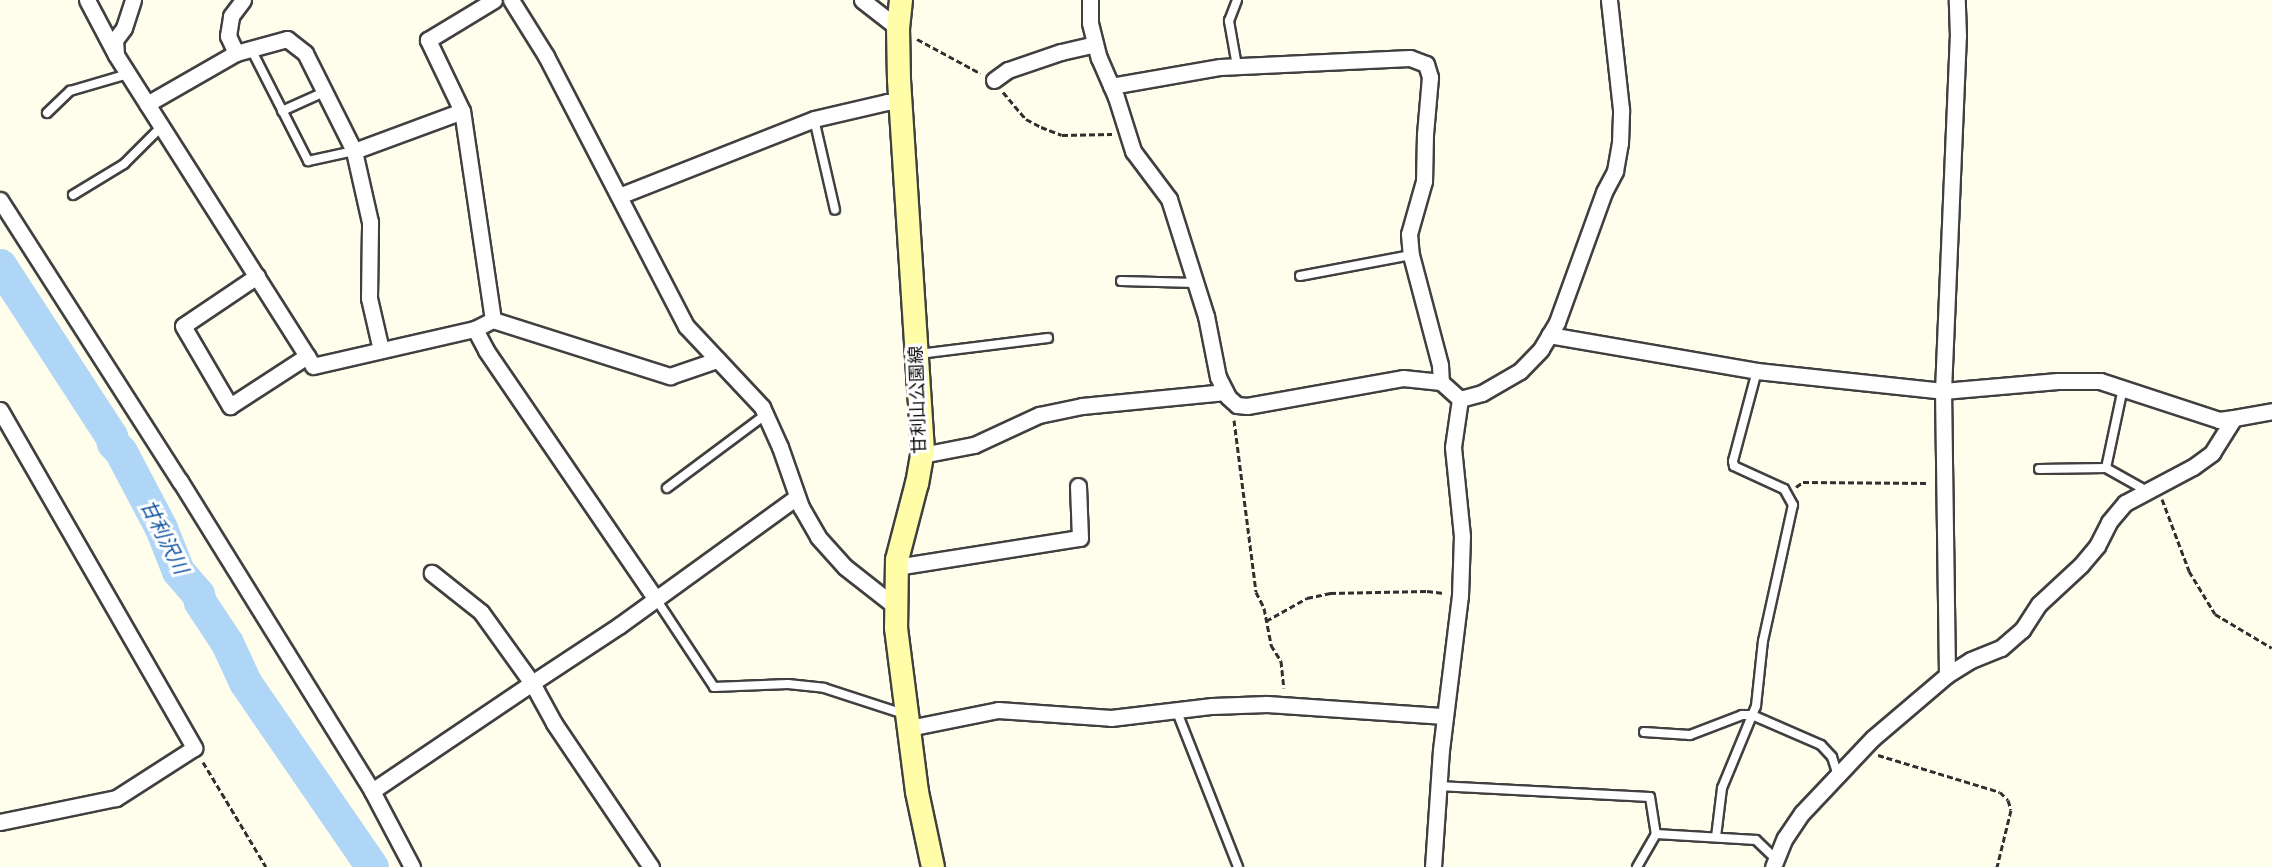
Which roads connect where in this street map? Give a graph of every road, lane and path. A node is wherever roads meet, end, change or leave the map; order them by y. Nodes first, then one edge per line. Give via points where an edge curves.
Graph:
1 (87, 0) edge
2 (133, 0) edge
3 (243, 0) edge
4 (494, 0) edge
5 (511, 0) edge
6 (862, 0) edge
7 (901, 0) edge
8 (1090, 0) edge
9 (1237, 0) edge
10 (1608, 0) edge
11 (1957, 0) edge
12 (898, 28) junction
13 (1095, 44) junction
14 (251, 49) junction
15 (236, 53) junction
16 (116, 55) junction
17 (1237, 66) junction
18 (128, 74) junction
19 (994, 80) junction
20 (1111, 86) junction
21 (324, 92) junction
22 (900, 102) junction
23 (147, 104) junction
24 (282, 111) junction
25 (462, 111) junction
26 (47, 113) dead end
27 (814, 119) junction
28 (162, 126) junction
29 (1126, 134) junction
30 (354, 151) junction
31 (73, 195) dead end
32 (619, 196) junction
33 (0, 200) edge
34 (835, 210) dead end
35 (1411, 255) junction
36 (257, 276) junction
37 (1300, 276) dead end
38 (1121, 280) dead end
39 (1195, 283) junction
40 (493, 320) junction
41 (475, 329) junction
42 (1549, 335) junction
43 (1048, 338) dead end
44 (381, 350) junction
45 (917, 354) junction
46 (308, 356) junction
47 (717, 360) junction
48 (1757, 371) junction
49 (1441, 382) junction
50 (2123, 388) junction
51 (1943, 391) junction
52 (1225, 392) junction
53 (1460, 399) junction
54 (1237, 405) junction
55 (0, 411) edge
56 (2272, 411) edge
57 (765, 415) junction
58 (2234, 418) junction
59 (922, 455) junction
60 (2106, 468) junction
61 (2038, 470) dead end
62 (1944, 483) junction
63 (1078, 486) dead end
64 (667, 488) dead end
65 (2152, 488) junction
66 (1787, 493) junction
67 (797, 497) junction
68 (897, 567) junction
69 (432, 573) dead end
70 (1460, 596) junction
71 (655, 597) junction
72 (896, 607) junction
73 (1266, 621) junction
74 (2272, 648) edge
75 (1947, 675) junction
76 (532, 683) junction
77 (1286, 705) junction
78 (1177, 711) junction
79 (1752, 715) junction
80 (1445, 716) junction
81 (908, 722) junction
82 (1644, 732) dead end
83 (194, 748) junction
84 (1864, 748) junction
85 (1838, 775) junction
86 (1438, 786) junction
87 (372, 791) junction
88 (0, 822) edge
89 (1656, 834) junction
90 (1716, 837) junction
91 (1775, 863) edge
92 (266, 867) edge
93 (412, 867) edge
94 (651, 867) edge
95 (933, 867) edge
96 (1238, 867) edge
97 (1433, 867) edge
98 (1637, 867) edge
99 (1997, 867) edge

1 - 16 street
2 - 16 street via 124,28 115,40
3 - 15 street via 231,16 228,36
4 - 25 street via 428,40
5 - 32 street via 546,56
6 - 12 street
7 - 12 main road, 甘利山公園線
8 - 13 street
9 - 17 lane via 1229,21
10 - 42 street via 1621,110 1616,171 1604,192
11 - 51 street
12 - 19 path
12 - 22 main road, 甘利山公園線
13 - 19 street via 1008,70
13 - 20 street
14 - 15 street
14 - 21 street via 287,39 305,53
14 - 24 lane
15 - 23 street
16 - 18 street
17 - 20 street
17 - 35 street via 1410,57 1426,64 1430,77 1424,181 1408,234
18 - 23 street
18 - 26 lane via 70,91
19 - 29 path via 1026,118 1041,127 1062,135
20 - 29 street
21 - 24 lane
21 - 30 street
22 - 27 street
22 - 45 main road, 甘利山公園線
23 - 28 street
24 - 30 lane via 308,161
25 - 30 street
25 - 40 street
27 - 32 street
27 - 34 lane
28 - 31 lane via 124,164
28 - 36 street
29 - 39 street via 1133,151 1169,199
30 - 44 street via 370,222 369,298
32 - 47 street via 686,326
33 - 87 street
35 - 37 lane
35 - 49 street
36 - 46 street
36 - 46 street via 183,326 230,406
38 - 39 lane
39 - 52 street
40 - 41 street
40 - 47 street via 670,376
41 - 44 street
41 - 71 street
42 - 48 street
42 - 53 street via 1520,371 1482,393
43 - 45 lane
44 - 46 street via 314,366
45 - 59 main road, 甘利山公園線
47 - 57 street
48 - 51 street
48 - 66 lane via 1734,466
49 - 53 street
49 - 54 street via 1403,378
50 - 51 street via 2100,381 2058,381
50 - 58 street via 2218,420
50 - 60 lane
51 - 62 street
52 - 54 street
52 - 59 street via 1082,406 1039,415 974,444
53 - 70 street via 1453,447 1462,536
54 - 73 path via 1233,418 1256,592
55 - 83 street
56 - 58 street
57 - 64 lane
57 - 67 street
58 - 65 street via 2212,453
59 - 68 main road, 甘利山公園線
60 - 61 lane
60 - 65 lane
62 - 66 path via 1803,482
62 - 75 street
63 - 68 street via 1080,538
65 - 74 path via 2189,571 2215,614
65 - 75 street via 2125,503 2109,522 2097,546 2038,604 2022,630 2001,648
66 - 79 lane via 1793,505 1763,641
67 - 71 street
67 - 72 street via 818,537 845,567
68 - 72 main road, 甘利山公園線
69 - 76 street via 481,612
70 - 73 path via 1427,591 1330,593 1307,598
70 - 80 street
71 - 76 street
71 - 81 lane via 714,687 788,684 825,688
72 - 81 main road, 甘利山公園線
73 - 77 path via 1271,645 1281,661
75 - 84 street
76 - 87 street
76 - 94 street via 554,723
77 - 78 street via 1212,706
77 - 80 street
78 - 81 street via 1111,718 998,710
78 - 96 lane
79 - 82 lane via 1690,735
79 - 85 lane via 1821,745 1832,757
79 - 90 lane via 1722,788
80 - 86 street
81 - 95 main road, 甘利山公園線 via 917,792
83 - 88 street via 116,798
83 - 92 path
84 - 85 street
84 - 99 path via 1882,758 2000,792 2011,810
85 - 91 street via 1802,813 1785,838
86 - 89 lane via 1650,797
86 - 97 street
87 - 93 street
89 - 90 lane
89 - 98 lane
90 - 91 lane via 1756,840

